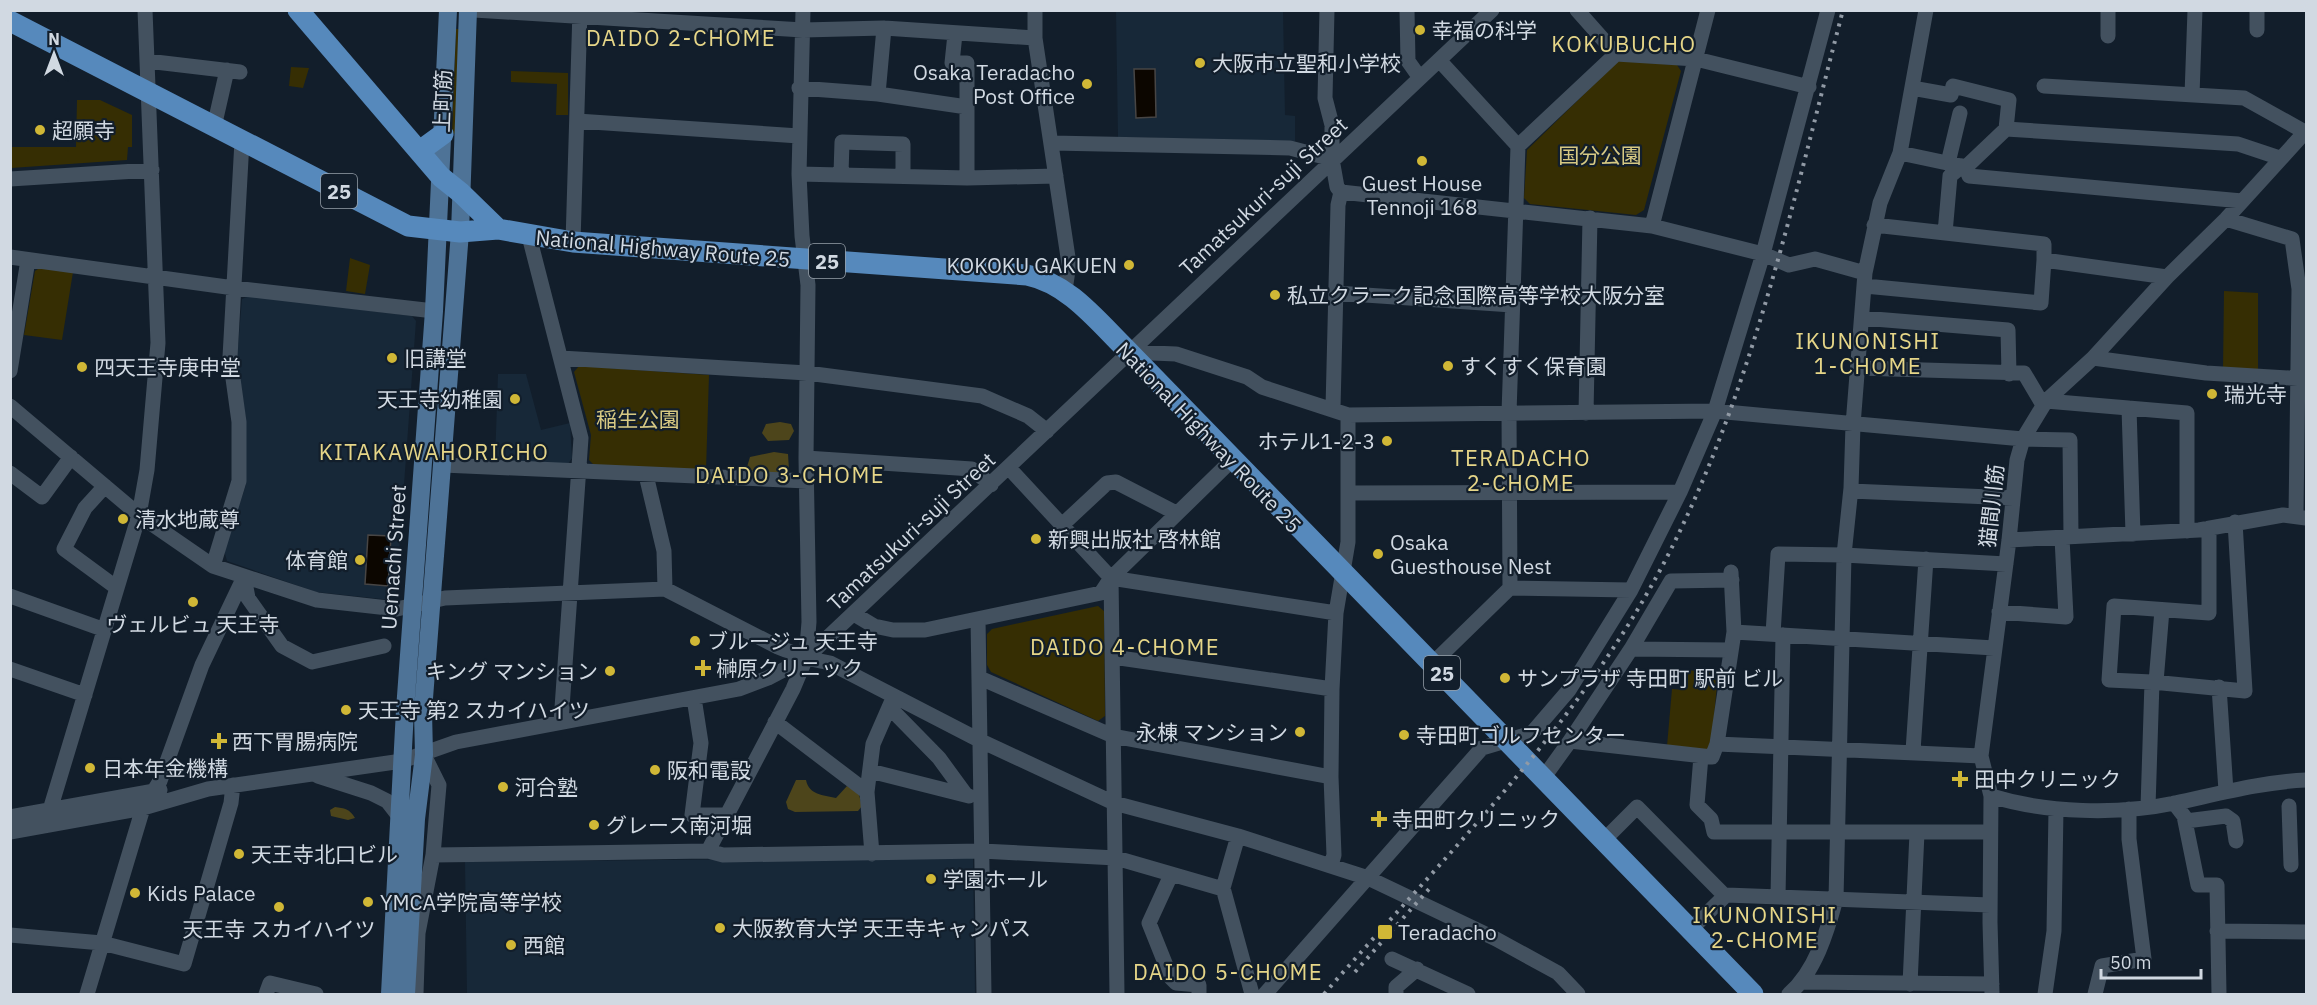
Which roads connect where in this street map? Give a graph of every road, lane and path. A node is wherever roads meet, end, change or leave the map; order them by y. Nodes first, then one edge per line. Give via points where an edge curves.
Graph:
1 (145, 10) edge
2 (298, 10) edge
3 (448, 10) edge
4 (468, 10) edge
5 (474, 10) edge
6 (804, 10) edge
7 (1035, 10) edge
8 (1327, 10) edge
9 (1407, 10) edge
10 (1469, 10) edge
11 (1492, 10) edge
12 (1577, 10) edge
13 (1708, 10) edge
14 (1828, 10) edge
15 (1926, 10) edge
16 (2108, 10) edge
17 (2195, 10) edge
18 (2257, 10) edge
19 (580, 14) edge
20 (10, 21) edge
21 (1477, 25) junction
22 (884, 28) junction
23 (802, 30) junction
24 (2257, 30) dead end
25 (955, 34) junction
26 (2108, 36) dead end
27 (1035, 38) junction
28 (1616, 54) junction
29 (1696, 59) junction
30 (147, 60) junction
31 (1439, 60) junction
32 (1420, 78) junction
33 (1809, 87) junction
34 (2044, 87) dead end
35 (799, 88) junction
36 (1912, 88) junction
37 (147, 91) junction
38 (878, 94) junction
39 (2192, 95) junction
40 (967, 107) junction
41 (1960, 113) dead end
42 (577, 121) junction
43 (214, 127) junction
44 (2006, 129) junction
45 (2306, 131) edge
46 (443, 134) junction
47 (799, 136) junction
48 (242, 141) junction
49 (1052, 143) junction
50 (1518, 146) junction
51 (421, 150) junction
52 (1900, 153) junction
53 (2280, 158) junction
54 (1332, 159) junction
55 (1958, 165) junction
56 (152, 170) junction
57 (799, 174) junction
58 (842, 174) junction
59 (903, 176) junction
60 (1056, 176) junction
61 (441, 177) junction
62 (967, 177) junction
63 (10, 179) edge
64 (1341, 192) junction
65 (461, 193) junction
66 (2242, 201) junction
67 (1517, 211) junction
68 (1590, 218) junction
69 (2226, 219) junction
70 (1874, 225) junction
71 (1652, 226) junction
72 (498, 229) junction
73 (438, 230) junction
74 (460, 232) junction
75 (1945, 233) junction
76 (529, 236) junction
77 (573, 242) junction
78 (1763, 254) junction
79 (10, 257) edge
80 (28, 260) junction
81 (805, 260) junction
82 (2044, 260) junction
83 (158, 277) junction
84 (2166, 277) junction
85 (1865, 279) junction
86 (234, 288) junction
87 (1065, 290) junction
88 (1336, 293) junction
89 (1512, 305) junction
90 (435, 310) junction
91 (1862, 318) junction
92 (1129, 352) junction
93 (561, 358) junction
94 (2093, 358) junction
95 (1858, 368) junction
96 (10, 371) edge
97 (807, 373) junction
98 (2008, 374) junction
99 (2301, 379) edge
100 (2045, 403) junction
101 (10, 406) edge
102 (1333, 408) junction
103 (2129, 408) junction
104 (1715, 411) junction
105 (1509, 413) junction
106 (1586, 413) junction
107 (1348, 415) junction
108 (1853, 425) junction
109 (1047, 431) junction
110 (2023, 439) junction
111 (71, 458) junction
112 (806, 458) junction
113 (1232, 460) junction
114 (442, 465) junction
115 (1009, 468) junction
116 (579, 472) junction
117 (10, 473) edge
118 (646, 475) junction
119 (807, 481) junction
120 (991, 485) junction
121 (105, 486) junction
122 (1851, 491) junction
123 (1680, 492) junction
124 (1348, 493) junction
125 (1510, 494) junction
126 (2013, 498) junction
127 (1176, 513) junction
128 (140, 515) junction
129 (2301, 516) edge
130 (2235, 522) junction
131 (1062, 525) junction
132 (2209, 528) junction
133 (2187, 531) junction
134 (2133, 534) junction
135 (2066, 538) junction
136 (2009, 540) junction
137 (1844, 555) junction
138 (1926, 559) junction
139 (2006, 564) junction
140 (213, 566) junction
141 (1344, 574) junction
142 (244, 577) junction
143 (1111, 579) junction
144 (117, 588) junction
145 (1510, 588) junction
146 (665, 589) junction
147 (1631, 590) junction
148 (570, 595) junction
149 (10, 596) edge
150 (432, 601) junction
151 (412, 606) junction
152 (2162, 610) junction
153 (1999, 612) junction
154 (1336, 613) junction
155 (854, 614) junction
156 (978, 619) junction
157 (105, 630) junction
158 (1734, 632) junction
159 (1778, 635) junction
160 (1841, 637) junction
161 (1920, 643) junction
162 (384, 646) dead end
163 (1994, 648) junction
164 (1630, 649) junction
165 (1729, 650) junction
166 (1113, 657) junction
167 (806, 658) junction
168 (1433, 663) junction
169 (10, 669) edge
170 (980, 678) junction
171 (2154, 682) junction
172 (2219, 687) junction
173 (1332, 690) junction
174 (85, 695) junction
175 (694, 698) junction
176 (891, 701) junction
177 (561, 722) junction
178 (775, 722) junction
179 (1113, 736) junction
180 (981, 741) junction
181 (1509, 741) junction
182 (1570, 741) junction
183 (1717, 744) junction
184 (1781, 746) junction
185 (1839, 748) junction
186 (1914, 752) junction
187 (424, 754) junction
188 (1701, 756) junction
189 (1981, 756) junction
190 (402, 761) junction
191 (870, 771) junction
192 (315, 775) junction
193 (1331, 777) junction
194 (1544, 777) junction
195 (2307, 780) edge
196 (233, 785) junction
197 (208, 789) junction
198 (155, 790) junction
199 (2226, 791) junction
200 (867, 792) junction
201 (1991, 796) junction
202 (974, 797) junction
203 (1114, 802) junction
204 (2174, 803) junction
205 (2148, 807) junction
206 (144, 808) junction
207 (2055, 809) junction
208 (2129, 809) junction
209 (50, 810) junction
210 (2285, 814) dead end
211 (726, 815) junction
212 (10, 817) edge
213 (400, 819) junction
214 (2186, 821) junction
215 (10, 832) edge
216 (1989, 832) junction
217 (1778, 833) junction
218 (1917, 833) junction
219 (1838, 834) junction
220 (1238, 836) junction
221 (1604, 840) junction
222 (2236, 841) dead end
223 (2290, 849) junction
224 (2307, 849) edge
225 (708, 851) junction
226 (982, 851) junction
227 (872, 854) junction
228 (433, 855) junction
229 (1116, 858) junction
230 (1331, 865) junction
231 (2291, 865) dead end
232 (1171, 875) junction
233 (1368, 878) junction
234 (1223, 889) junction
235 (1725, 896) junction
236 (1778, 897) junction
237 (1836, 899) junction
238 (1914, 902) junction
239 (1990, 905) junction
240 (1690, 930) junction
241 (2217, 931) junction
242 (2307, 932) edge
243 (10, 935) edge
244 (102, 944) junction
245 (1392, 959) dead end
246 (1417, 969) junction
247 (1803, 982) junction
248 (1910, 984) junction
249 (1992, 989) edge
250 (2101, 991) edge
251 (1462, 992) edge
252 (87, 994) edge
253 (266, 994) edge
254 (316, 994) edge
255 (390, 994) edge
256 (406, 994) edge
257 (416, 994) edge
258 (984, 994) edge
259 (1117, 994) edge
260 (1199, 994) edge
261 (1252, 994) edge
262 (1266, 994) edge
263 (1396, 994) edge
264 (1578, 994) edge
265 (1753, 994) edge
266 (1789, 994) edge
267 (2045, 994) edge
268 (2219, 994) edge

1 - 30 street
2 - 51 highway
3 - 46 main road, 上町筋
4 - 65 main road, 上町筋
5 - 19 street
6 - 23 street
7 - 27 street
8 - 54 street via 1325,98 1332,125
9 - 32 street via 1408,60
10 - 21 street
11 - 21 street, Tamatsukuri-suji Street
12 - 28 street
13 - 29 street
14 - 33 street
15 - 36 street
16 - 26 street
17 - 39 street
18 - 24 street
19 - 23 street
19 - 42 street
20 - 37 highway, National Highway Route 25 / 25
21 - 31 street, Tamatsukuri-suji Street
22 - 23 street
22 - 25 street
22 - 38 street
23 - 35 street
25 - 27 street
25 - 40 street via 952,63 967,63
27 - 49 street
28 - 29 street
28 - 50 street
29 - 33 street
29 - 71 street
30 - 37 street
30 - 43 street via 233,71
31 - 32 street, Tamatsukuri-suji Street
31 - 50 street
32 - 54 street, Tamatsukuri-suji Street
33 - 78 street
34 - 39 street
35 - 38 street
35 - 47 street
36 - 44 street via 1951,95 1953,87 2009,100
36 - 52 street
37 - 43 highway, National Highway Route 25 / 25
37 - 56 street
38 - 40 street
39 - 45 street via 2244,98
40 - 62 street
41 - 55 street
42 - 47 street
42 - 77 street
43 - 48 highway, National Highway Route 25 / 25
44 - 53 street via 2238,144
44 - 55 street
45 - 53 street, 猫間川筋
46 - 51 highway
46 - 61 main road, 上町筋
47 - 57 street
48 - 73 highway, National Highway Route 25 / 25 via 408,226
48 - 86 street
49 - 54 street via 1290,148
49 - 60 street
50 - 67 street
51 - 61 highway
52 - 55 street
52 - 70 street
53 - 66 street, 猫間川筋
54 - 64 street
54 - 92 street, Tamatsukuri-suji Street
55 - 66 street via 1970,176
55 - 75 street via 1950,176
56 - 63 street
56 - 83 street
57 - 58 street
57 - 81 street
58 - 59 street
58 - 59 street via 842,142 903,144
59 - 62 street
60 - 62 street
60 - 87 street via 1069,264
61 - 65 highway
61 - 73 main road, Uemachi Street
64 - 67 street
64 - 88 street
65 - 72 highway
65 - 74 main road, Uemachi Street
66 - 69 street, 猫間川筋
67 - 68 street
67 - 89 street
68 - 71 street
68 - 106 street
69 - 84 street, 猫間川筋
69 - 99 street via 2292,239 2299,289
70 - 75 street
70 - 85 street
71 - 78 street
72 - 74 highway, National Highway Route 25 / 25
72 - 76 highway, National Highway Route 25 / 25
73 - 74 highway, National Highway Route 25 / 25
73 - 90 main road, Uemachi Street
74 - 114 main road, Uemachi Street
75 - 82 street via 2044,244
76 - 77 highway, National Highway Route 25 / 25
76 - 93 street
77 - 81 highway, National Highway Route 25 / 25
78 - 85 street via 1789,265 1815,260
78 - 104 street
79 - 80 street
80 - 83 street
80 - 96 street
81 - 87 highway, National Highway Route 25 / 25 via 1027,275 1046,279
81 - 97 street
82 - 84 street
82 - 85 street via 2041,303
83 - 86 street
83 - 128 street via 158,343
84 - 94 street, 猫間川筋
85 - 91 street
86 - 90 street
86 - 140 street via 230,357 239,422 238,481
87 - 92 highway, National Highway Route 25 / 25
88 - 89 street
88 - 102 street
89 - 105 street
90 - 151 main road, Uemachi Street
91 - 95 street
91 - 98 street via 2008,330
92 - 102 street via 1176,354 1247,377 1262,387
92 - 109 street, Tamatsukuri-suji Street
92 - 113 highway, National Highway Route 25 / 25
93 - 97 street
93 - 116 street via 580,438
94 - 99 street via 2206,373
94 - 100 street, 猫間川筋
95 - 98 street
95 - 108 street
97 - 109 street via 982,396 1028,416
97 - 112 street
98 - 100 street via 2025,373
99 - 129 street
100 - 103 street
100 - 110 street, 猫間川筋
101 - 111 street
102 - 107 street
103 - 133 street via 2187,413
103 - 134 street
104 - 106 street
104 - 108 street
104 - 123 street
105 - 106 street
105 - 107 street
105 - 125 street
107 - 124 street
108 - 110 street
108 - 122 street
109 - 115 street, Tamatsukuri-suji Street
110 - 126 street, 猫間川筋
110 - 135 street via 2070,440
111 - 117 street via 42,497
111 - 121 street
112 - 119 street
112 - 120 street via 972,469
113 - 127 street
113 - 141 highway, National Highway Route 25 / 25
114 - 116 street
114 - 150 main road, Uemachi Street
115 - 120 street, Tamatsukuri-suji Street
115 - 131 street
116 - 118 street
116 - 148 street
118 - 119 street
118 - 146 street via 664,551
119 - 167 street
120 - 155 street, Tamatsukuri-suji Street
121 - 128 street
121 - 144 street via 85,508 64,549
122 - 126 street
122 - 137 street
123 - 125 street
123 - 147 street
124 - 125 street
124 - 141 street
125 - 145 street
126 - 136 street, 猫間川筋
127 - 131 street via 1116,482 1107,483
127 - 143 street
128 - 140 street
128 - 144 street
129 - 130 street
130 - 132 street
130 - 172 street via 2245,691
131 - 143 street
132 - 133 street
132 - 152 street via 2210,613
133 - 134 street
134 - 135 street
135 - 136 street
135 - 153 street via 2066,617
136 - 139 street, 猫間川筋
137 - 138 street
137 - 159 street via 1778,554
137 - 160 street
138 - 139 street
138 - 161 street
139 - 153 street, 猫間川筋
140 - 142 street
141 - 154 street
141 - 168 highway, National Highway Route 25 / 25
142 - 151 street via 317,600 397,609
142 - 162 street via 248,598 282,646 312,662
142 - 198 street via 202,665
143 - 154 street
143 - 156 street via 1101,593
143 - 166 street
144 - 157 street
145 - 147 street
145 - 168 street
146 - 148 street
146 - 167 street
147 - 181 street via 1569,690 1532,734
148 - 150 street
148 - 177 street
149 - 157 street
150 - 151 street
150 - 187 main road, Uemachi Street via 423,711
151 - 190 main road, Uemachi Street
152 - 171 street
152 - 171 street via 2114,606 2109,680
153 - 163 street, 猫間川筋
154 - 173 street
155 - 156 street via 874,626 893,630 926,630
155 - 167 street, Tamatsukuri-suji Street
156 - 170 street
157 - 174 street
158 - 159 street
158 - 164 street via 1732,576 1671,581
158 - 165 street
159 - 160 street
159 - 184 street
160 - 161 street
160 - 185 street
161 - 163 street
161 - 186 street
163 - 189 street, 猫間川筋
164 - 165 street
164 - 182 street
165 - 183 street
166 - 173 street
166 - 179 street
167 - 175 street, Tamatsukuri-suji Street via 739,689
167 - 176 street via 830,663
167 - 178 street
168 - 181 highway, National Highway Route 25 / 25
169 - 174 street
170 - 179 street
170 - 180 street
171 - 172 street
171 - 205 street
172 - 199 street
173 - 193 street
174 - 209 street
175 - 177 street, Tamatsukuri-suji Street
175 - 211 street via 701,743 692,815
176 - 180 street
176 - 191 street via 873,744
176 - 202 street
177 - 187 street, Tamatsukuri-suji Street via 456,742
178 - 200 street
178 - 211 street
179 - 193 street
179 - 203 street
180 - 202 street
180 - 203 street
181 - 194 highway, National Highway Route 25 / 25
181 - 233 street via 1482,748
182 - 188 street
182 - 194 street
183 - 184 street
183 - 188 street via 1712,757
184 - 185 street
184 - 217 street
185 - 186 street
185 - 219 street
186 - 189 street
187 - 190 street, Tamatsukuri-suji Street
187 - 228 street via 439,785
187 - 256 main road, Uemachi Street via 416,819
188 - 217 street via 1697,805 1712,819 1714,832
189 - 201 street, 猫間川筋
190 - 192 street, Tamatsukuri-suji Street
190 - 213 main road, Uemachi Street
191 - 200 street
191 - 202 street
192 - 196 street, Tamatsukuri-suji Street
192 - 213 street via 387,801
193 - 230 street
194 - 221 highway, National Highway Route 25 / 25
195 - 199 street
196 - 197 street, Tamatsukuri-suji Street
196 - 244 street via 184,964
197 - 198 street, Tamatsukuri-suji Street
197 - 206 street, Tamatsukuri-suji Street
198 - 206 street
198 - 209 street, Tamatsukuri-suji Street
199 - 204 street
200 - 227 street
201 - 207 street
201 - 216 street, 猫間川筋
202 - 226 street
203 - 220 street
203 - 229 street
204 - 205 street
204 - 214 street
205 - 208 street
206 - 215 street, Tamatsukuri-suji Street
206 - 244 street
207 - 208 street
207 - 267 street via 2054,931
208 - 250 street via 2144,959 2102,966
209 - 212 street, Tamatsukuri-suji Street
210 - 223 street
211 - 225 street
213 - 255 main road, Uemachi Street
214 - 222 street via 2226,816 2233,821
214 - 241 street via 2198,885 2217,885
216 - 218 street
216 - 239 street, 猫間川筋
217 - 219 street
217 - 236 street
218 - 219 street
218 - 238 street
219 - 237 street
220 - 230 street
220 - 234 street
221 - 235 street via 1637,807
221 - 240 highway, National Highway Route 25 / 25
223 - 224 street
223 - 231 street
225 - 227 street via 723,855
225 - 228 street
226 - 227 street
226 - 229 street
226 - 258 street
228 - 257 street via 418,933
229 - 232 street
229 - 259 street
230 - 233 street
232 - 234 street
232 - 260 street via 1149,929 1171,978 1176,983 1199,986
233 - 262 street
233 - 264 street via 1558,973
234 - 261 street
235 - 236 street
235 - 240 street
236 - 237 street
237 - 238 street
237 - 247 street
238 - 239 street
238 - 248 street
239 - 249 street, 猫間川筋
240 - 265 highway, National Highway Route 25 / 25
241 - 242 street
241 - 268 street
243 - 244 street
244 - 252 street
245 - 246 street
246 - 251 street
246 - 263 street via 1396,987
247 - 248 street
247 - 266 street
248 - 249 street
253 - 254 street via 270,983

